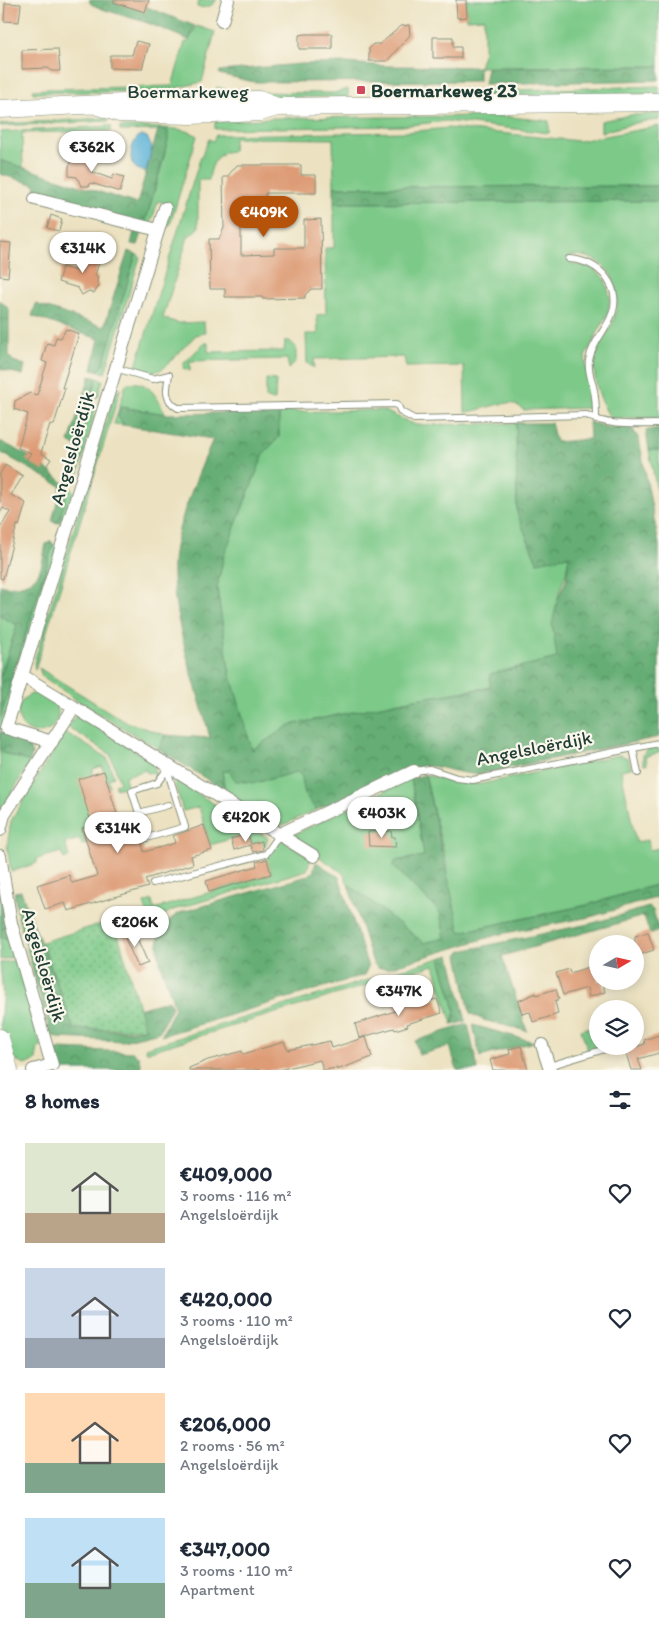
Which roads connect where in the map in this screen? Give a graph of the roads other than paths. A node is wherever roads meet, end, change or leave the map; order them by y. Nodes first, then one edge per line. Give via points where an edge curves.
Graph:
1 (228, 0) edge
2 (222, 21) dead end
3 (659, 102) edge
4 (1, 110) edge
5 (35, 199) dead end
6 (165, 208) dead end
7 (158, 230) junction
8 (569, 259) dead end
9 (115, 368) junction
10 (596, 420) junction
11 (659, 424) edge
12 (23, 676) junction
13 (74, 707) junction
14 (52, 742) junction
15 (659, 743) edge
16 (633, 748) junction
17 (169, 768) junction
18 (414, 772) joint
19 (638, 774) dead end
20 (168, 805) dead end
21 (0, 830) edge
22 (280, 834) junction
23 (143, 839) dead end
24 (0, 856) edge
25 (314, 856) dead end
26 (153, 883) dead end
27 (0, 1038) edge
28 (542, 1045) dead end
29 (589, 1055) edge
30 (5, 1061) edge
31 (550, 1068) edge
32 (33, 1070) edge

1 - 2 street
3 - 4 street, Boermarkeweg via 277,107 260,112 191,115 119,113 98,106
5 - 7 street
6 - 7 street, Angelsloërdijk
7 - 9 street, Angelsloërdijk
8 - 10 lane via 582,259 602,270 610,282 614,299 611,318 589,359 596,397
9 - 10 lane via 153,379 169,375 165,393 171,404 178,408 397,404 401,412 414,419 587,415
9 - 12 street, Angelsloërdijk
10 - 11 lane
12 - 13 street
12 - 14 street, Angelsloërdijk via 6,728
13 - 14 street
13 - 17 street
14 - 21 street via 4,815
15 - 16 lane, Angelsloërdijk
16 - 18 lane, Angelsloërdijk via 473,780 430,769
16 - 19 lane
17 - 20 lane via 157,783 132,791 139,813
17 - 22 street
17 - 23 lane via 185,827
18 - 22 street, Angelsloërdijk
22 - 25 street
22 - 26 lane via 266,854
24 - 32 street, Angelsloërdijk via 11,923 52,1065
27 - 30 street
28 - 31 street
29 - 31 lane

